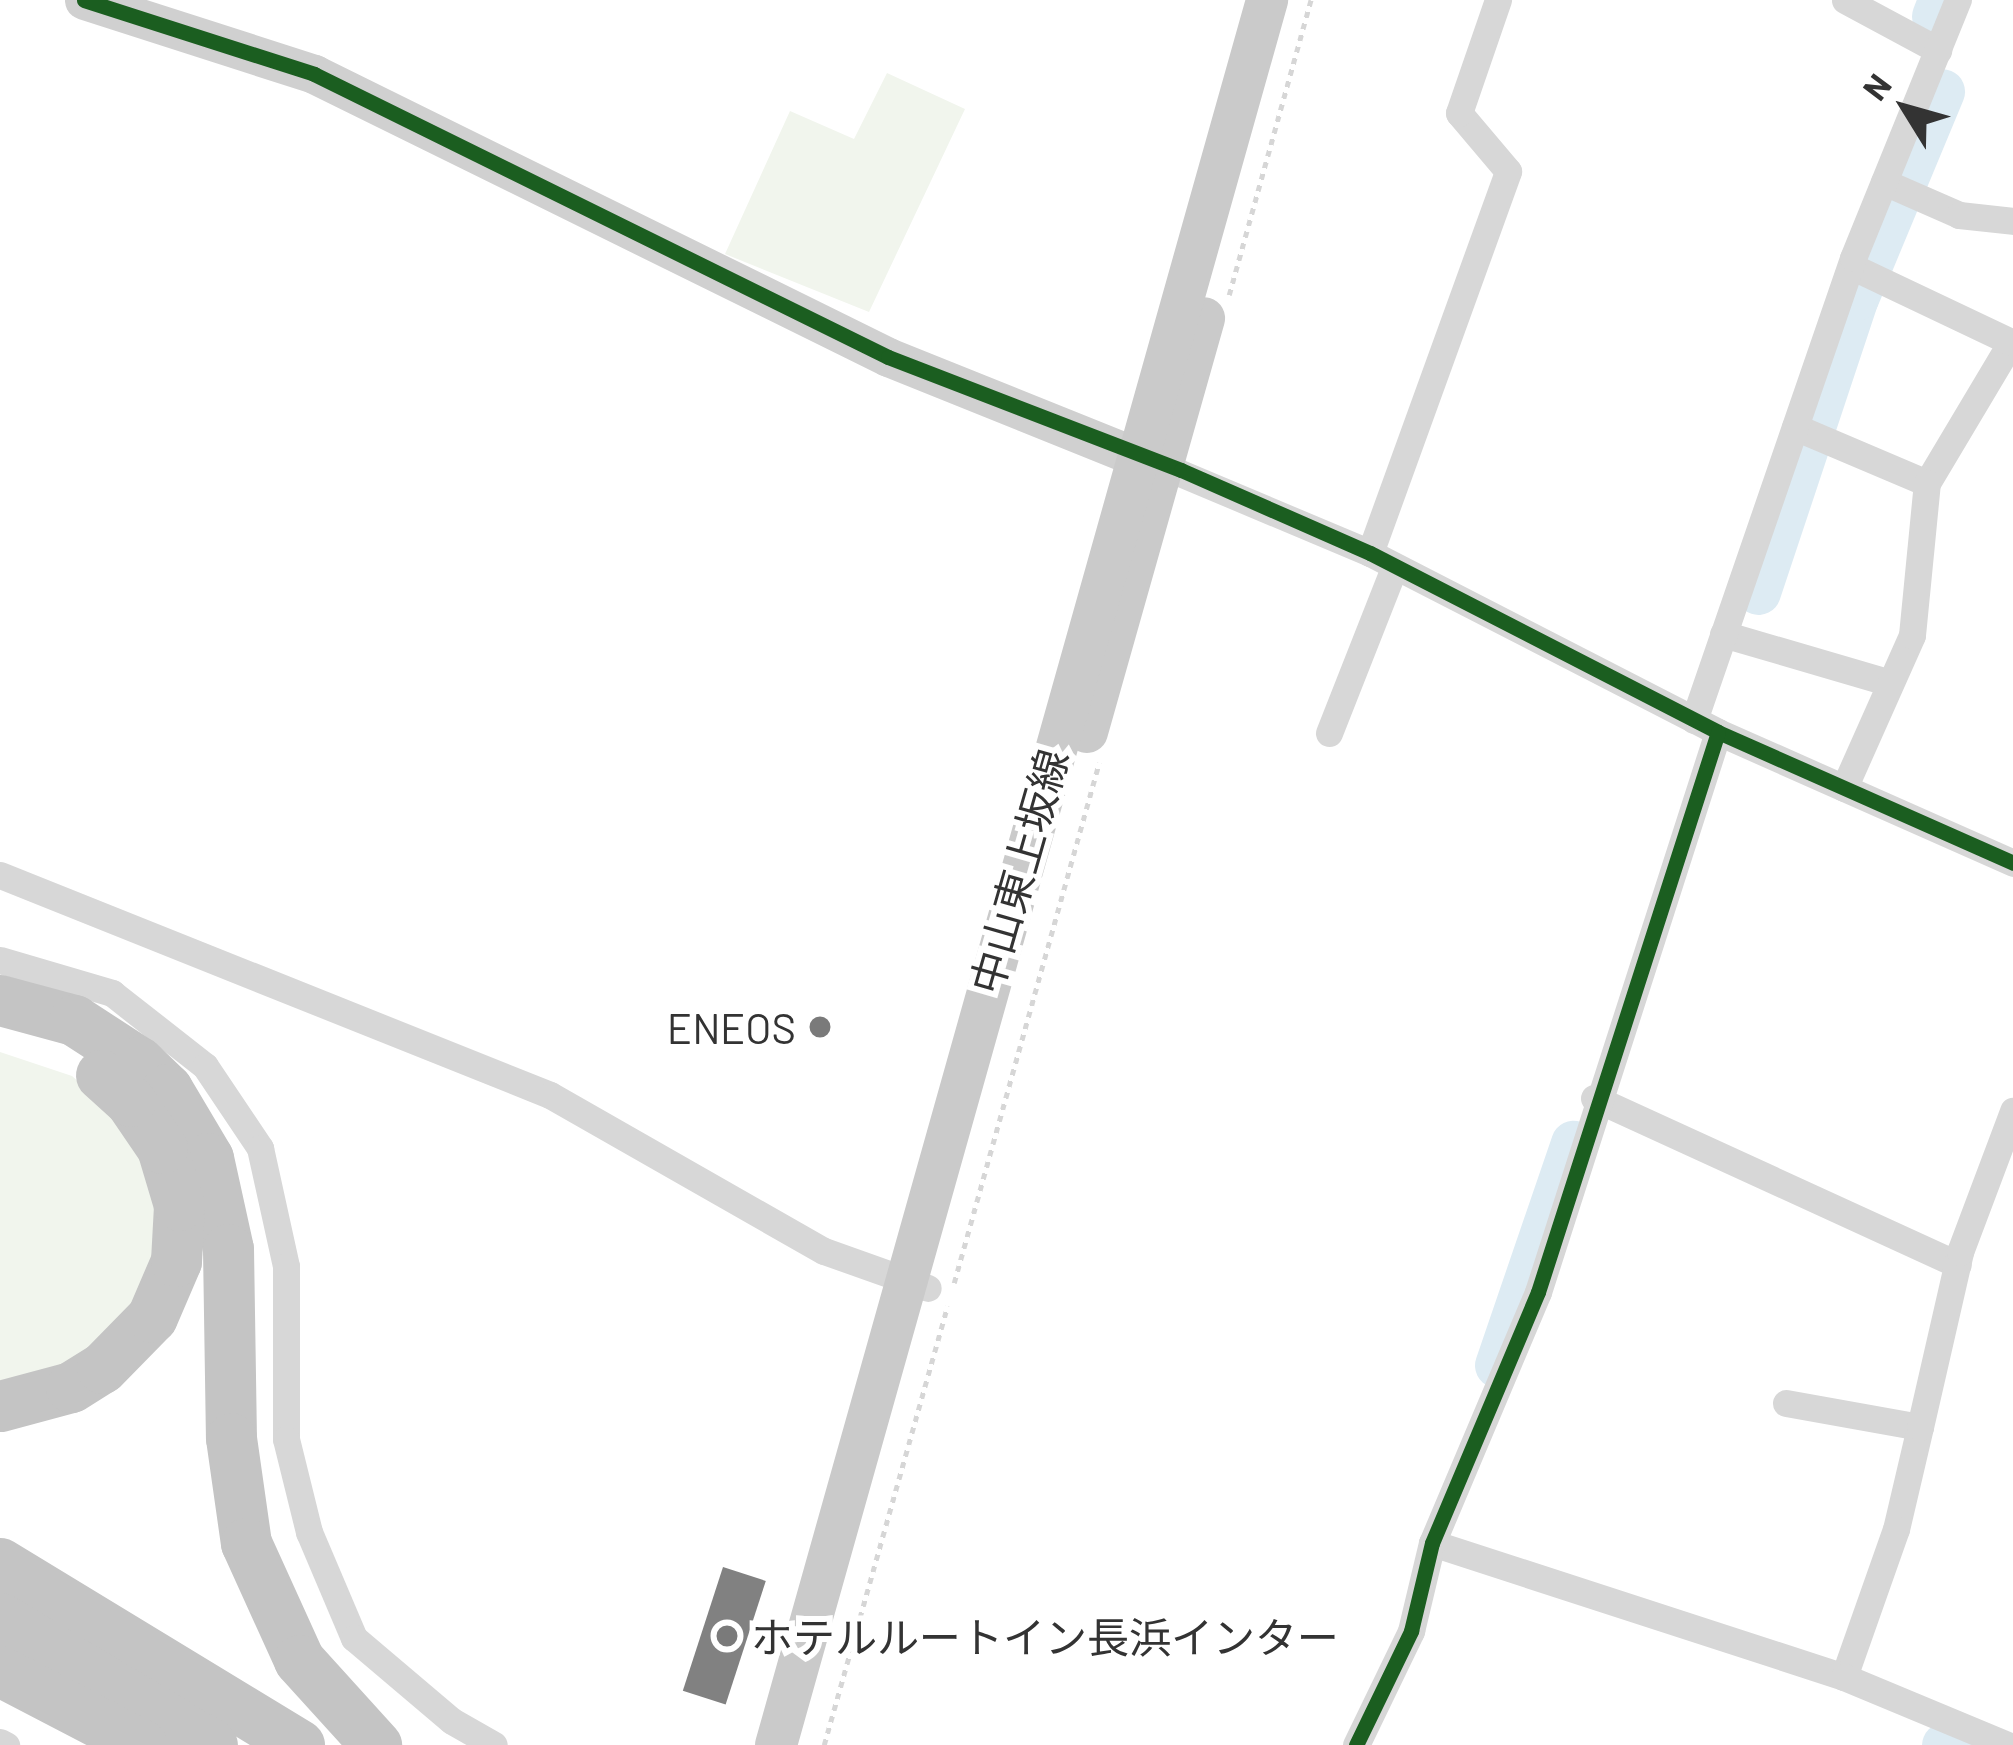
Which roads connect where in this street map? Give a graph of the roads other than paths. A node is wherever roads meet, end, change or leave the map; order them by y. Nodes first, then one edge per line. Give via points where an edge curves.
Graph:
1 (83, 0) edge
2 (1267, 0) edge
3 (1295, 0) edge
4 (1498, 0) edge
5 (1846, 0) edge
6 (1958, 0) edge
7 (1938, 50) junction
8 (1884, 182) junction
9 (2013, 221) edge
10 (1851, 266) junction
11 (2012, 343) edge
12 (1795, 427) junction
13 (1149, 460) junction
14 (1927, 483) junction
15 (1370, 554) junction
16 (1394, 568) junction
17 (1724, 634) junction
18 (1887, 682) junction
19 (1706, 726) junction
20 (1329, 733) dead end
21 (1844, 788) junction
22 (2013, 862) edge
23 (0, 875) edge
24 (0, 960) edge
25 (0, 1000) edge
26 (0, 1034) edge
27 (1594, 1098) junction
28 (2013, 1111) edge
29 (1958, 1265) junction
30 (916, 1284) junction
31 (1786, 1403) dead end
32 (0, 1406) edge
33 (1920, 1427) junction
34 (1432, 1544) junction
35 (0, 1563) edge
36 (0, 1618) edge
37 (0, 1671) edge
38 (1844, 1677) junction
39 (142, 1745) edge
40 (212, 1745) edge
41 (298, 1745) edge
42 (376, 1745) edge
43 (494, 1745) edge
44 (776, 1745) edge
45 (806, 1745) edge
46 (1356, 1745) edge
47 (2007, 1745) edge

1 - 13 street via 314,74 888,357
2 - 13 main road, 中山東上坂線
3 - 13 main road, 中山東上坂線
4 - 15 street via 1459,113 1508,171
5 - 7 street
6 - 7 street
7 - 8 street
8 - 9 street via 1959,215
8 - 10 street
10 - 11 street
10 - 12 street
11 - 14 street
12 - 14 street
12 - 17 street
13 - 15 street
13 - 30 main road, 中山東上坂線
14 - 18 street via 1912,635
15 - 16 street
16 - 19 street
16 - 20 street
17 - 18 street
17 - 19 street
18 - 21 street
19 - 21 street
19 - 27 street
21 - 22 street
23 - 30 street via 550,1095 824,1251
24 - 43 street via 112,993 205,1066 260,1148 286,1266 286,1438 309,1532 354,1638 452,1721
25 - 42 highway via 74,1020 139,1062 167,1089 208,1158 228,1249 231,1438 246,1543 299,1660
26 - 32 highway via 79,1060 130,1101 168,1163 180,1232 167,1289 130,1344 71,1387
27 - 29 street
27 - 34 street via 1538,1292
28 - 29 street
29 - 33 street
30 - 44 main road, 中山東上坂線
30 - 45 main road, 中山東上坂線
31 - 33 street
33 - 38 street via 1896,1529
34 - 38 street
34 - 46 street via 1412,1630
35 - 41 highway
36 - 40 highway
37 - 39 highway
38 - 47 street

